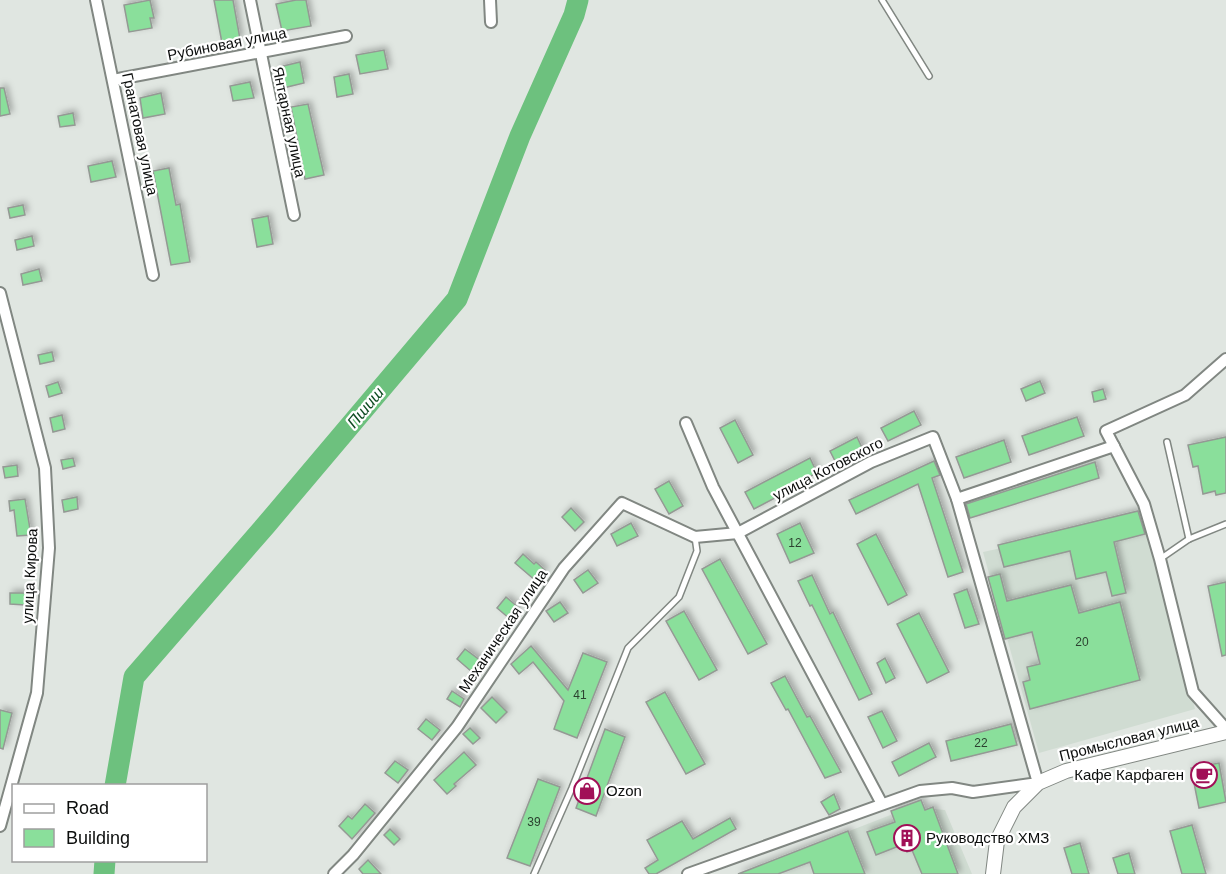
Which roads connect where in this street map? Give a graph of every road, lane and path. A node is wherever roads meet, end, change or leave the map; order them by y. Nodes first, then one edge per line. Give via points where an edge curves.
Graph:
1 (96, 0) edge
2 (249, 0) edge
3 (490, 0) edge
4 (882, 0) edge
5 (491, 22) dead end
6 (346, 36) dead end
7 (260, 54) junction
8 (928, 76) dead end
9 (113, 80) junction
10 (294, 215) dead end
11 (153, 275) dead end
12 (0, 293) edge
13 (1226, 360) edge
14 (686, 423) dead end
15 (1167, 442) dead end
16 (1114, 446) junction
17 (957, 499) junction
18 (1226, 524) edge
19 (738, 533) junction
20 (695, 537) junction
21 (1189, 539) junction
22 (1160, 559) junction
23 (1226, 731) edge
24 (1038, 783) junction
25 (882, 804) junction
26 (0, 826) edge
27 (334, 874) edge
28 (534, 874) edge
29 (688, 874) edge
30 (993, 874) edge

1 - 9 street, Гранатовая улица
2 - 7 street, Янтарная улица
3 - 5 street
4 - 8 lane
6 - 7 street, Рубиновая улица
7 - 9 street, Рубиновая улица
7 - 10 street, Янтарная улица
9 - 11 street, Гранатовая улица
12 - 26 street, улица Кирова via 45,468 49,548 36,693
13 - 16 street via 1185,395 1106,431
14 - 19 street
15 - 21 lane
16 - 17 street
16 - 22 street via 1144,504
17 - 19 street, улица Котовского via 933,437 871,462
17 - 24 street
18 - 21 lane
19 - 20 street
19 - 25 street
20 - 27 street, Механическая улица via 622,503 564,568 457,727
20 - 28 lane via 697,551 678,597 628,648
21 - 22 lane
22 - 23 street via 1193,692
23 - 24 main road, Промысловая улица via 1066,771
24 - 25 street via 974,792 952,788 920,791
24 - 30 main road, Промысловая улица via 1014,807 997,841
25 - 29 street

